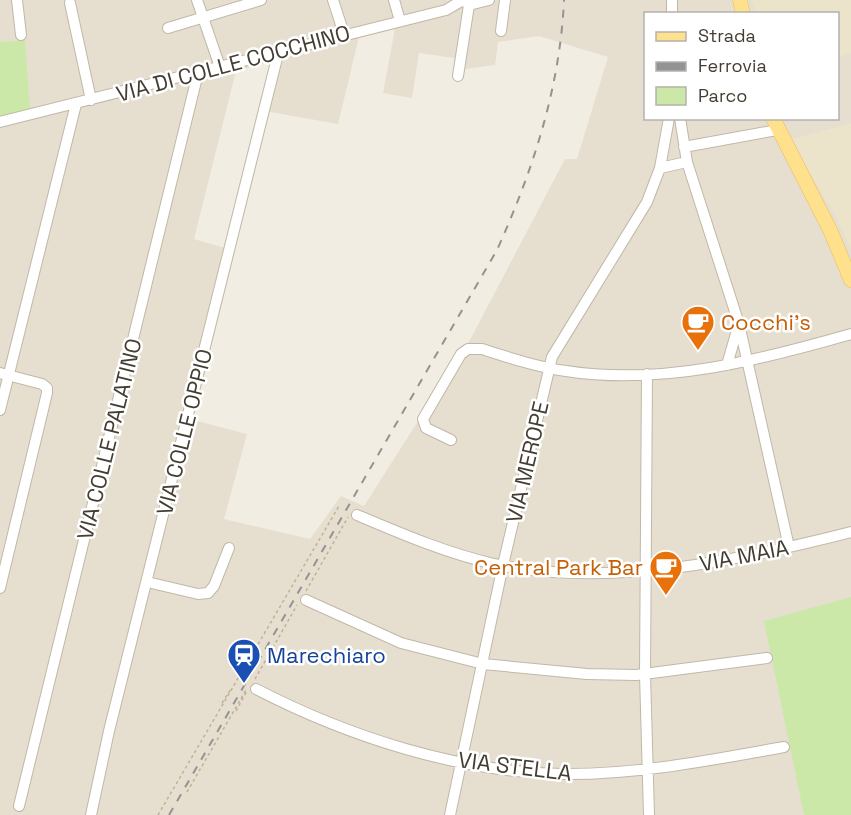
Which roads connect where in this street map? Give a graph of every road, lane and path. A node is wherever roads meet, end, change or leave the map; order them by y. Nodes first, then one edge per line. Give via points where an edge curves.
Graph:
1 (17, 0) edge
2 (197, 0) edge
3 (261, 0) edge
4 (333, 0) edge
5 (394, 0) edge
6 (489, 0) edge
7 (505, 0) edge
8 (465, 2) edge
9 (70, 3) dead end
10 (203, 18) junction
11 (400, 21) junction
12 (168, 28) dead end
13 (501, 31) dead end
14 (344, 34) junction
15 (21, 35) dead end
16 (279, 50) junction
17 (220, 67) junction
18 (198, 73) junction
19 (458, 76) dead end
20 (91, 100) junction
21 (76, 104) junction
22 (669, 120) edge
23 (680, 120) edge
24 (0, 122) edge
25 (775, 124) edge
26 (684, 147) junction
27 (687, 162) junction
28 (660, 168) junction
29 (851, 280) edge
30 (739, 324) junction
31 (851, 334) edge
32 (746, 362) junction
33 (727, 365) junction
34 (549, 368) junction
35 (4, 374) edge
36 (647, 374) junction
37 (0, 410) edge
38 (451, 440) dead end
39 (339, 506) dead end
40 (357, 515) dead end
41 (851, 532) edge
42 (789, 547) junction
43 (230, 548) dead end
44 (503, 565) junction
45 (645, 570) junction
46 (147, 582) junction
47 (0, 588) edge
48 (306, 600) dead end
49 (767, 658) dead end
50 (483, 664) junction
51 (645, 674) junction
52 (253, 689) joint
53 (232, 690) junction
54 (244, 697) dead end
55 (222, 703) dead end
56 (236, 711) dead end
57 (784, 747) dead end
58 (462, 762) junction
59 (647, 770) junction
60 (188, 792) dead end
61 (19, 806) dead end
62 (91, 815) edge
63 (158, 815) edge
64 (450, 815) edge
65 (648, 815) edge

1 - 15 street
2 - 10 street
3 - 10 street
4 - 14 street
5 - 11 street
6 - 8 street, VIA DI COLLE COCCHINO
7 - 13 street
8 - 11 street, VIA DI COLLE COCCHINO
8 - 19 street
9 - 20 street
10 - 12 street
10 - 17 street
11 - 14 street, VIA DI COLLE COCCHINO
14 - 16 street, VIA DI COLLE COCCHINO
16 - 17 street, VIA DI COLLE COCCHINO
16 - 46 street, VIA COLLE OPPIO
17 - 18 street, VIA DI COLLE COCCHINO
18 - 20 street, VIA DI COLLE COCCHINO
18 - 61 street, VIA COLLE PALATINO
20 - 21 street, VIA DI COLLE COCCHINO
21 - 24 street, VIA DI COLLE COCCHINO
21 - 35 street
22 - 28 street, VIA MEROPE
23 - 26 street
25 - 26 street
25 - 29 main road via 830,230
26 - 27 street
27 - 28 street
27 - 30 street
28 - 34 street, VIA MEROPE via 647,202 558,344
30 - 32 street
30 - 33 street
31 - 32 street
32 - 33 street
32 - 42 street
33 - 36 street
34 - 36 street via 595,374
34 - 38 street via 468,349 458,357 423,419 426,428
34 - 44 street, VIA MEROPE
35 - 37 street
35 - 47 street via 42,384 47,393
36 - 45 street
39 - 53 path
40 - 44 street, VIA MAIA via 433,546
41 - 42 street, VIA MAIA
42 - 45 street, VIA MAIA via 712,563
43 - 46 street via 208,593
44 - 45 street, VIA MAIA via 561,571
44 - 50 street, VIA MEROPE
45 - 51 street
46 - 62 street, VIA COLLE OPPIO
48 - 50 street via 401,643
49 - 51 street
50 - 51 street via 587,674
50 - 58 street, VIA MEROPE
51 - 59 street
52 - 58 street, VIA STELLA via 349,729
52 - 60 path
53 - 55 path
53 - 63 path
54 - 56 path
57 - 59 street, VIA STELLA
58 - 59 street, VIA STELLA via 557,774
58 - 64 street, VIA MEROPE
59 - 65 street

